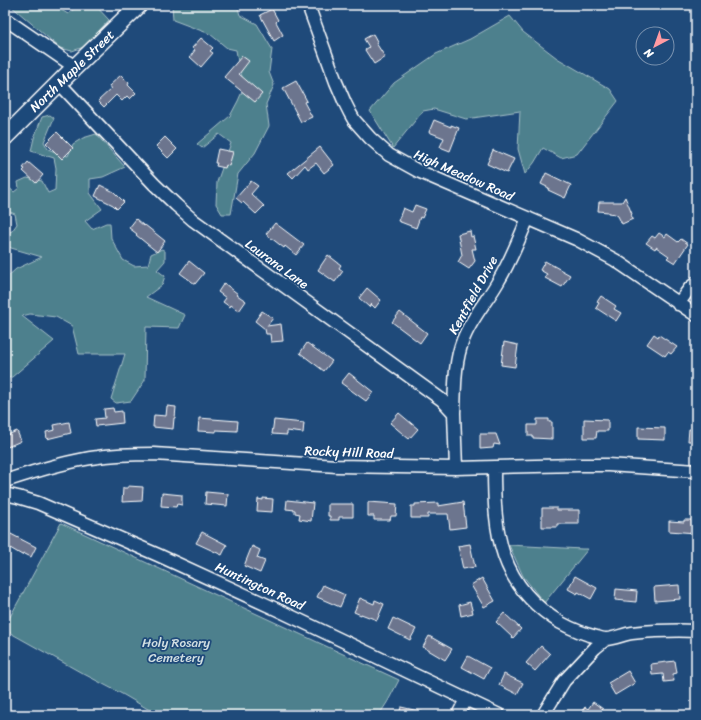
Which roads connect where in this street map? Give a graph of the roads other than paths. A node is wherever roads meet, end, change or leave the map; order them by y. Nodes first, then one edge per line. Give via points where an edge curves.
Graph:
1 (139, 5) edge
2 (308, 5) edge
3 (5, 19) edge
4 (75, 67) junction
5 (58, 84) junction
6 (5, 137) edge
7 (528, 218) junction
8 (696, 283) edge
9 (678, 304) junction
10 (696, 316) edge
11 (454, 413) junction
12 (456, 468) junction
13 (494, 468) junction
14 (696, 471) edge
15 (5, 481) edge
16 (5, 494) edge
17 (696, 631) edge
18 (606, 639) junction
19 (466, 699) junction
20 (458, 715) edge
21 (499, 715) edge
22 (543, 715) edge

1 - 4 main road, North Maple Street
2 - 7 street, High Meadow Road via 345,103 354,120 370,138 389,154 418,172
3 - 4 street
4 - 5 main road, North Maple Street
5 - 6 main road, North Maple Street
5 - 11 street, Laurana Lane via 154,184 193,220 442,400
7 - 9 street, High Meadow Road via 605,254
7 - 11 street, Kentfield Drive via 500,279 464,339 456,367
8 - 9 street
9 - 10 street, High Meadow Road
11 - 12 street
12 - 13 street, Rocky Hill Road
12 - 15 street, Rocky Hill Road via 337,466 154,454 117,454 88,458
13 - 14 street, Rocky Hill Road via 608,465
13 - 18 street via 498,536 503,555 517,582 532,601 564,625 584,634
16 - 19 street, Huntington Road via 38,503 158,555
17 - 18 street via 632,633
18 - 22 street via 564,681
19 - 20 street
19 - 21 street, Huntington Road

